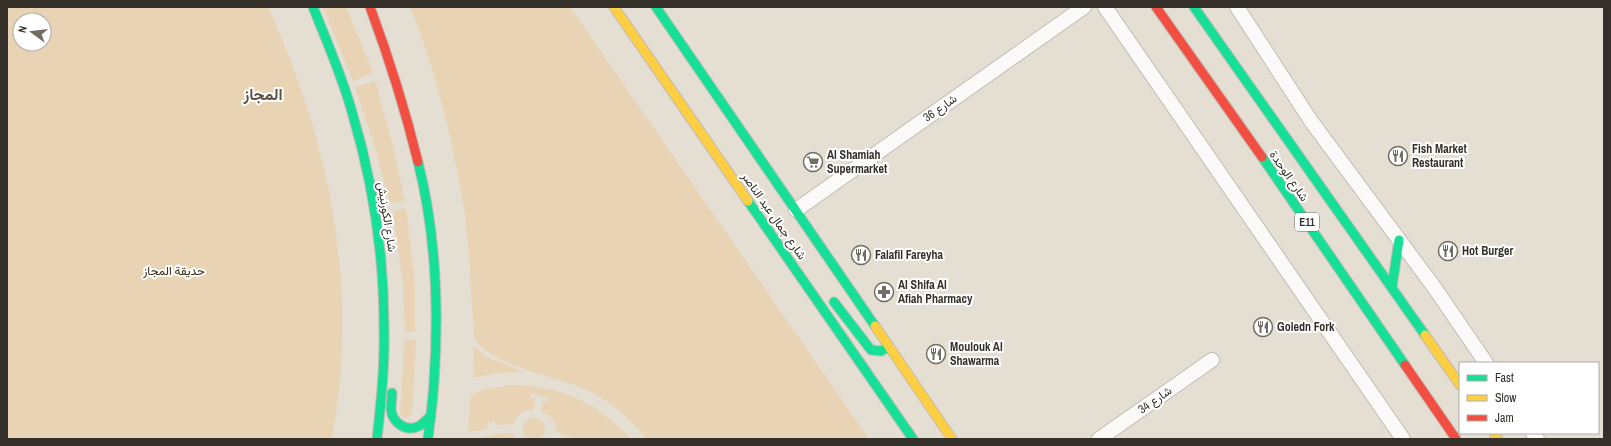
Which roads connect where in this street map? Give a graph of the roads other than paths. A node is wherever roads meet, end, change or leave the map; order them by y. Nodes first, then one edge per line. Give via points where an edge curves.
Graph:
1 (313, 7) edge
2 (370, 7) edge
3 (614, 7) edge
4 (656, 7) edge
5 (1084, 7) edge
6 (1105, 7) edge
7 (1156, 7) edge
8 (1194, 7) edge
9 (1237, 7) edge
10 (796, 210) junction
11 (1399, 240) junction
12 (1392, 287) junction
13 (816, 297) junction
14 (385, 333) junction
15 (394, 346) dead end
16 (889, 347) junction
17 (1212, 360) dead end
18 (1485, 362) edge
19 (393, 382) dead end
20 (1459, 384) edge
21 (431, 416) junction
22 (377, 439) edge
23 (428, 439) edge
24 (913, 439) edge
25 (952, 439) edge
26 (1099, 439) edge
27 (1403, 439) edge
28 (1456, 439) edge

1 - 14 main road, شارع الكورنيش via 348,96 369,174 381,255
2 - 21 main road via 397,80 427,206 434,263 437,332
3 - 13 main road, شارع جمال عبد الناصر
4 - 10 main road, شارع جمال عبد الناصر
5 - 10 street, شارع 36
6 - 27 street
7 - 28 main road, شارع الوحدة / E11
8 - 12 main road, شارع الوحدة / E11
9 - 11 street via 1311,121
10 - 16 main road, شارع جمال عبد الناصر
11 - 12 main road
11 - 18 street
12 - 20 main road, شارع الوحدة / E11
13 - 16 main road via 832,301 871,350 878,352
13 - 24 main road, شارع جمال عبد الناصر
14 - 15 main road
14 - 22 main road, شارع الكورنيش
16 - 25 main road, شارع جمال عبد الناصر
17 - 26 street, شارع 34
19 - 21 main road via 391,410 396,423 410,428 417,427
21 - 23 main road

